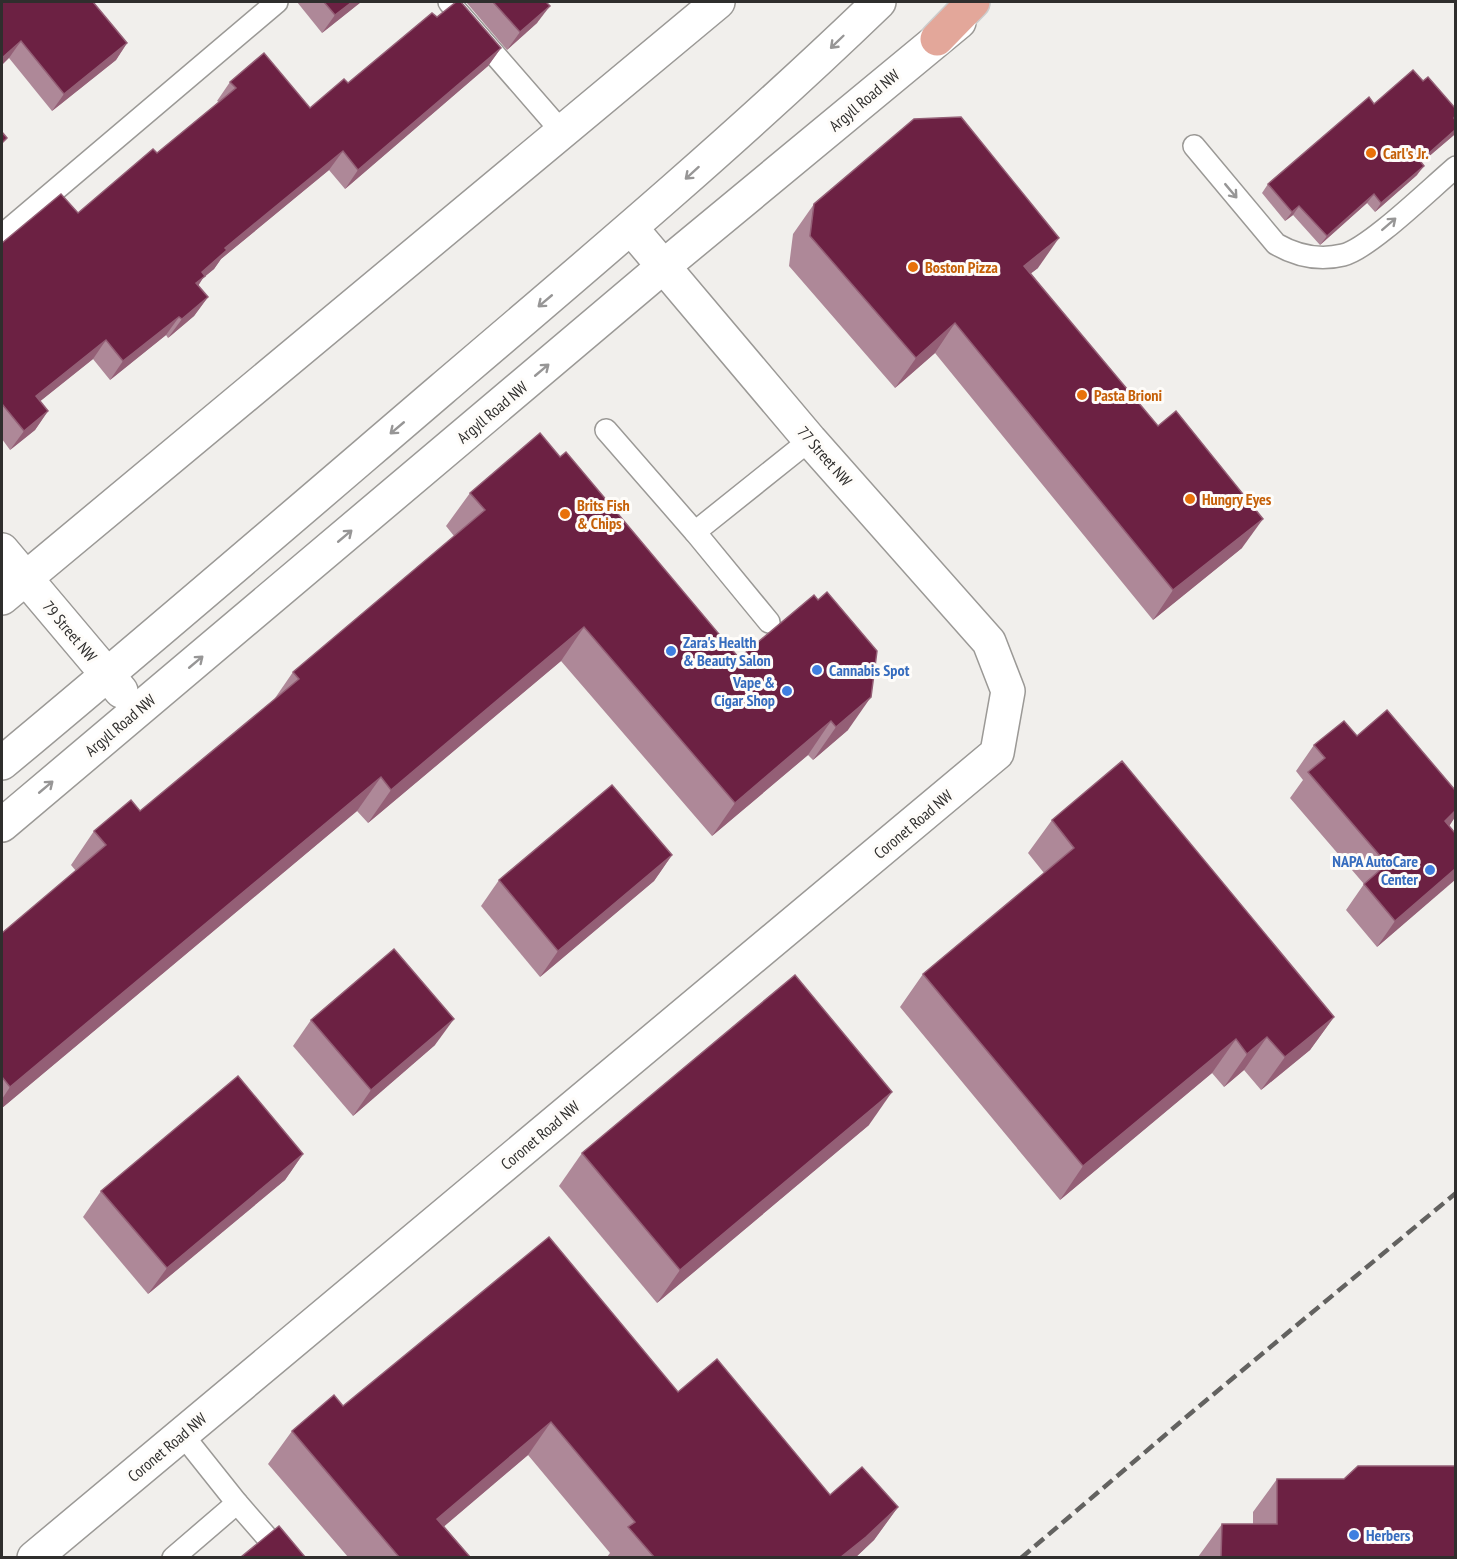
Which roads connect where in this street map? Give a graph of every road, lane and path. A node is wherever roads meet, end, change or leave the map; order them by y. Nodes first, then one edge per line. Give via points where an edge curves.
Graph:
1 (277, 2) edge
2 (449, 2) edge
3 (718, 2) edge
4 (879, 2) edge
5 (973, 2) edge
6 (984, 2) edge
7 (937, 39) junction
8 (563, 133) junction
9 (1194, 146) dead end
10 (1455, 167) edge
11 (631, 228) junction
12 (2, 235) edge
13 (664, 266) junction
14 (606, 430) dead end
15 (810, 440) junction
16 (695, 532) junction
17 (2, 550) edge
18 (14, 588) edge
19 (769, 622) dead end
20 (107, 675) junction
21 (1008, 692) joint
22 (137, 711) junction
23 (2, 763) edge
24 (2, 825) edge
25 (182, 1434) junction
26 (237, 1503) junction
27 (34, 1557) edge
28 (173, 1557) edge
29 (285, 1557) edge

1 - 12 lane
2 - 8 lane
3 - 8 street
4 -> 11 street
5 - 7 main road
6 - 7 street, Argyll Road NW
7 - 13 street, Argyll Road NW
8 - 18 street
9 -> 10 lane via 1276,244 1293,254 1317,257 1344,255 1366,244
11 - 13 street, 77 Street NW
11 -> 20 street
13 - 15 street, 77 Street NW
22 -> 13 street, Argyll Road NW
14 - 16 lane
15 - 16 lane
15 - 21 street, 77 Street NW via 988,642
16 - 19 lane
17 - 18 street, 79 Street NW
18 - 20 street, 79 Street NW
20 - 22 street, 79 Street NW
20 - 23 street
21 - 25 street, Coronet Road NW via 997,753
24 -> 22 street, Argyll Road NW
25 - 26 lane
25 - 27 street, Coronet Road NW
26 - 28 lane
26 - 29 lane

